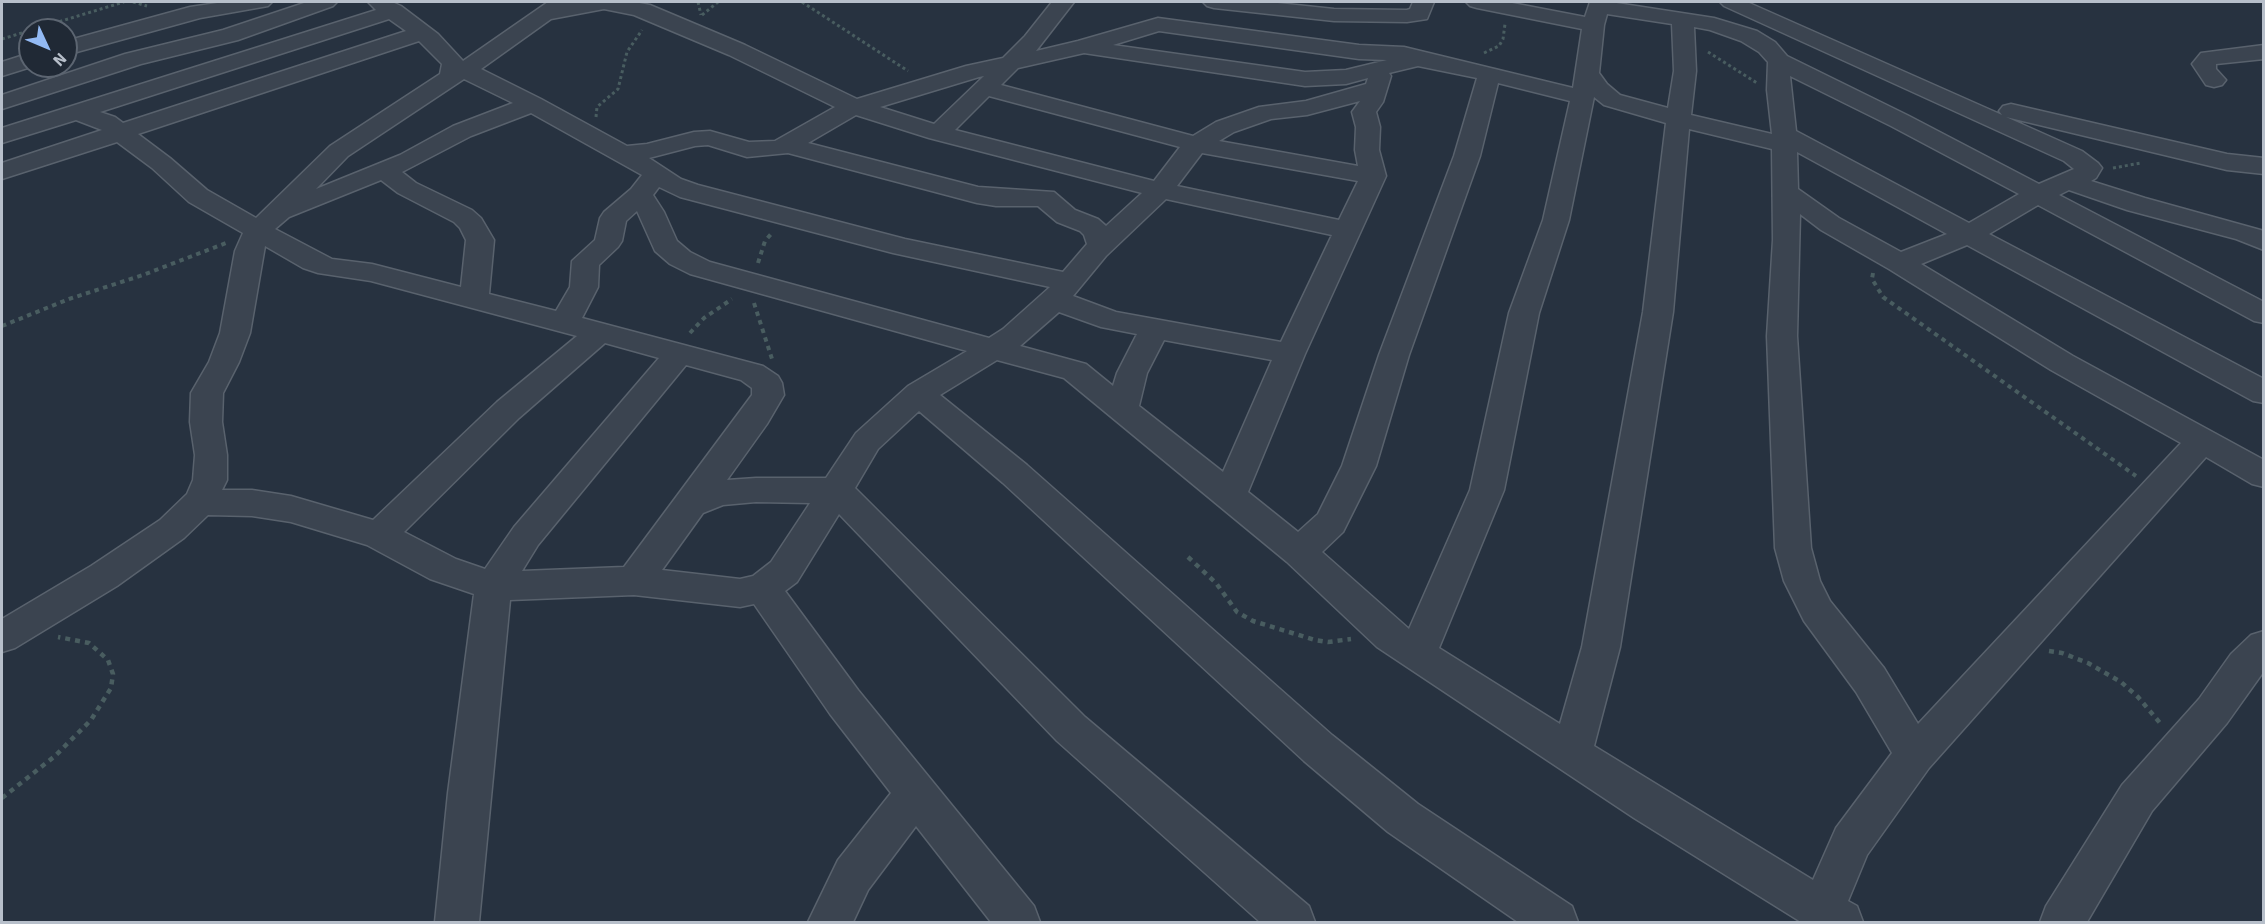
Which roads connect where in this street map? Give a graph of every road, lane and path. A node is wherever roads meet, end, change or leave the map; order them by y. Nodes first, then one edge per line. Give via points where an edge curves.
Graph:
1 (124, 2) edge
2 (261, 2) edge
3 (326, 2) edge
4 (718, 2) edge
5 (802, 2) edge
6 (1063, 2) edge
7 (1214, 2) edge
8 (1423, 2) edge
9 (1477, 2) edge
10 (1731, 2) edge
11 (110, 3) edge
12 (386, 6) edge
13 (1506, 7) junction
14 (552, 8) edge
15 (646, 11) junction
16 (1597, 11) edge
17 (1385, 14) junction
18 (702, 15) dead end
19 (1684, 31) junction
20 (423, 33) junction
21 (2, 39) edge
22 (1033, 41) junction
23 (78, 45) edge
24 (1083, 47) junction
25 (2264, 52) edge
26 (1779, 62) junction
27 (1011, 63) junction
28 (18, 64) edge
29 (1486, 64) junction
30 (1395, 68) junction
31 (2, 69) edge
32 (457, 74) junction
33 (803, 80) junction
34 (2214, 80) dead end
35 (929, 85) junction
36 (1585, 85) junction
37 (986, 88) junction
38 (896, 95) junction
39 (1780, 95) junction
40 (1944, 97) junction
41 (3, 102) dead end
42 (533, 104) junction
43 (855, 107) junction
44 (74, 112) junction
45 (1679, 119) junction
46 (938, 132) junction
47 (118, 133) junction
48 (2, 136) edge
49 (596, 140) junction
50 (1784, 140) junction
51 (1196, 144) junction
52 (788, 145) junction
53 (2159, 147) junction
54 (624, 154) junction
55 (2264, 166) edge
56 (2, 171) edge
57 (384, 171) junction
58 (657, 173) junction
59 (1373, 176) junction
60 (2079, 176) junction
61 (1160, 190) junction
62 (1785, 191) junction
63 (2038, 194) junction
64 (640, 195) junction
65 (786, 215) junction
66 (267, 222) junction
67 (1348, 230) junction
68 (1968, 236) junction
69 (2258, 236) edge
70 (1101, 245) junction
71 (1891, 258) junction
72 (749, 285) junction
73 (1061, 291) junction
74 (474, 299) junction
75 (2264, 314) edge
76 (564, 323) junction
77 (2, 326) edge
78 (1155, 329) junction
79 (600, 332) junction
80 (994, 348) junction
81 (676, 352) junction
82 (1290, 354) junction
83 (767, 383) junction
84 (2264, 393) edge
85 (919, 394) junction
86 (1123, 409) junction
87 (2201, 442) junction
88 (2264, 476) edge
89 (2157, 490) junction
90 (837, 491) junction
91 (1229, 496) junction
92 (200, 502) junction
93 (692, 504) junction
94 (379, 535) junction
95 (1299, 552) junction
96 (1188, 557) dead end
97 (634, 581) junction
98 (494, 586) junction
99 (763, 588) junction
100 (9, 634) edge
101 (1404, 645) junction
102 (2264, 646) edge
103 (2010, 651) junction
104 (2178, 749) junction
105 (1572, 752) junction
106 (1914, 755) junction
107 (916, 793) junction
108 (2, 798) edge
109 (1832, 917) edge
110 (457, 922) edge
111 (830, 922) edge
112 (1018, 922) edge
113 (1293, 922) edge
114 (1556, 922) edge
115 (2062, 922) edge

1 - 11 path
2 - 23 street via 198,12
3 - 41 street via 230,35 133,59
4 - 18 path
5 - 35 path
6 - 22 street
7 - 17 street via 1334,15
8 - 17 street via 1415,16
9 - 13 street
10 - 40 street
11 - 21 path
12 - 20 street
12 - 44 street via 265,53
13 - 16 street
13 - 29 path via 1503,39
14 - 15 street via 604,3
14 - 32 street
15 - 33 street
15 - 49 path via 650,17 627,52 618,89 595,112 600,125
16 - 19 street
16 - 36 street
17 - 30 street
19 - 26 street via 1714,24 1767,46
19 - 39 path via 1742,76
19 - 45 street via 1685,71
20 - 32 street via 453,63
20 - 47 street
22 - 24 street
22 - 27 street
24 - 27 street
24 - 30 street via 1305,79
24 - 30 street via 1138,29 1170,24 1359,52
25 - 34 street via 2209,58 2203,64
26 - 39 street
26 - 63 street
27 - 35 street
27 - 37 street
28 - 31 street
29 - 30 street
29 - 36 street
29 - 95 street via 1467,156 1394,355 1359,466 1331,524
30 - 51 street via 1307,108 1267,112 1225,127
30 - 59 street via 1364,112
32 - 42 street
32 - 66 street via 339,151
33 - 38 street
33 - 43 street
35 - 38 street
36 - 45 street via 1612,100
36 - 101 street via 1556,220 1524,314 1487,490
37 - 46 street
37 - 51 street
38 - 43 street
39 - 50 street
40 - 53 street
40 - 60 street via 2073,156 2085,164
42 - 49 street
42 - 57 street via 462,131
43 - 46 street
43 - 52 street
44 - 47 street via 100,119
44 - 48 street
45 - 50 street
45 - 105 street via 1658,312 1617,559 1601,647
46 - 61 street
47 - 56 street
47 - 66 street via 161,163 198,196
49 - 54 street
50 - 62 street
50 - 68 street
51 - 59 street
51 - 61 street
52 - 54 street via 747,150 711,138
52 - 70 street via 977,195 1045,198 1066,216 1089,225 1097,232
53 - 55 street
53 - 60 path via 2134,166
54 - 58 street
57 - 66 street
57 - 74 street via 472,224 480,240
58 - 64 street
58 - 65 street via 689,191
59 - 67 street
60 - 63 street
60 - 69 street via 2136,204
61 - 67 street
61 - 70 street
62 - 71 street via 1830,224
62 - 106 street via 1787,240 1782,336 1793,548 1802,581 1817,611 1870,680
63 - 68 street
63 - 75 street
64 - 72 street via 665,245 680,258
64 - 76 street via 613,218 608,241 586,261 584,287
65 - 72 path via 765,241
65 - 73 street
66 - 74 street via 293,251 321,264
66 - 77 path via 193,256
66 - 92 street via 249,251 235,333 207,393 210,480
67 - 82 street
68 - 71 street
68 - 84 street
70 - 73 street
71 - 87 street via 2062,363
71 - 89 path via 1874,267 1872,279 1883,297
72 - 80 street
72 - 81 path via 704,318
72 - 83 path via 772,356
73 - 78 street via 1111,320
73 - 80 street via 1014,336
74 - 76 street
76 - 79 street
78 - 82 street
78 - 86 street via 1132,373
79 - 81 street
79 - 94 street via 508,410
80 - 85 street
80 - 86 street via 1075,371
81 - 83 street via 752,373
81 - 98 street via 526,536
82 - 91 street
83 - 93 street via 768,395 756,416
85 - 90 street via 867,441
85 - 114 street via 1015,474 1318,748 1404,818
86 - 91 street
87 - 88 street
87 - 89 street
89 - 103 street
90 - 93 street via 720,493
90 - 99 street via 784,572
90 - 113 street via 1071,729
91 - 95 street
92 - 94 street via 291,509
92 - 100 street via 172,529 104,576
93 - 97 street
94 - 98 street via 443,569
95 - 101 street
96 - 101 path via 1216,583 1237,612 1253,621 1328,642
97 - 98 street
97 - 99 street via 740,593
98 - 110 street
99 - 107 street via 844,702
100 - 108 path via 89,643 108,660 113,674 111,688 91,720 56,756
101 - 105 street
102 - 104 street
103 - 104 path via 2062,653 2121,682 2153,713
103 - 106 street
104 - 115 street via 2137,798
105 - 109 street
106 - 109 street via 1851,842
107 - 111 street via 853,875
107 - 112 street

